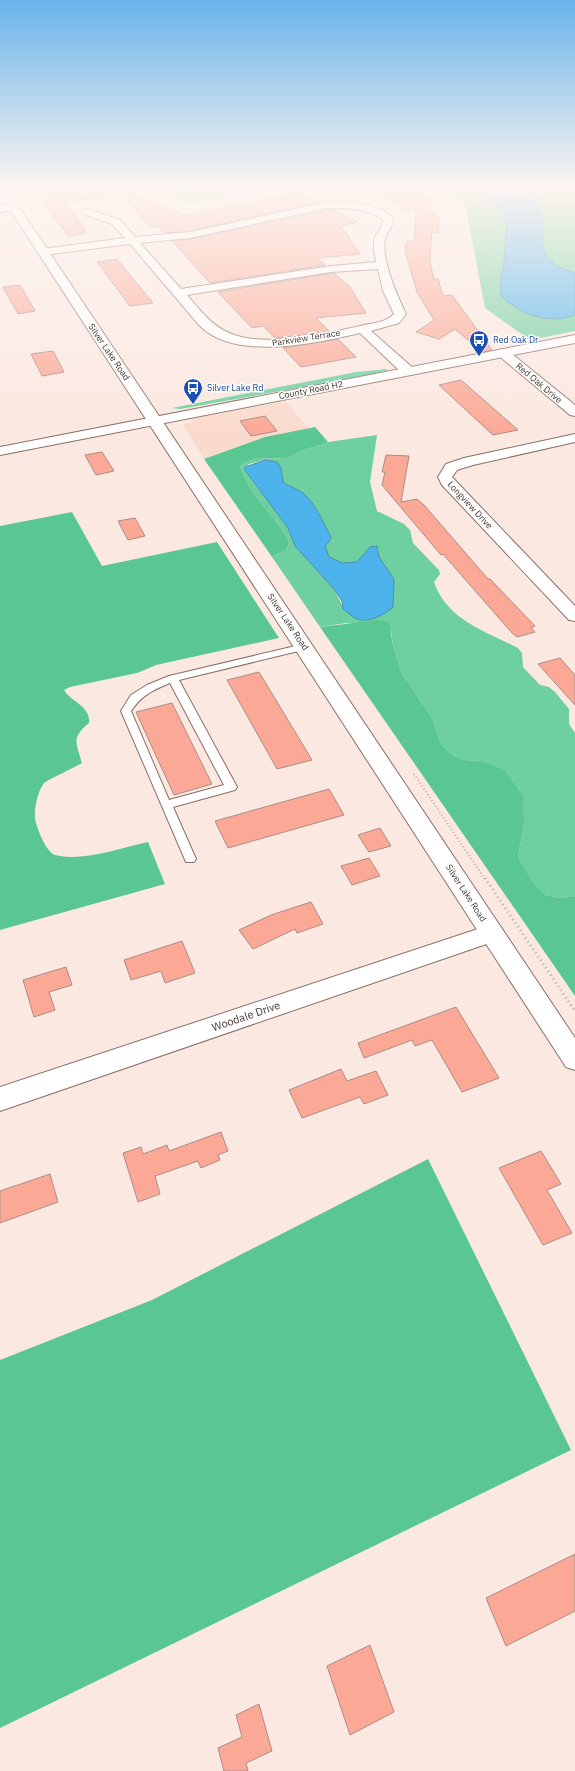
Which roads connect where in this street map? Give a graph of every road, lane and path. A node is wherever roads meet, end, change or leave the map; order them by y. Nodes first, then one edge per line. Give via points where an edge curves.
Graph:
1 (54, 269) edge
2 (158, 269) edge
3 (337, 269) edge
4 (384, 269) edge
5 (484, 269) edge
6 (179, 293) junction
7 (564, 325) dead end
8 (362, 329) junction
9 (575, 339) edge
10 (503, 353) junction
11 (408, 371) junction
12 (575, 412) edge
13 (154, 421) junction
14 (575, 438) edge
15 (0, 451) edge
16 (575, 616) edge
17 (304, 647) junction
18 (173, 678) junction
19 (166, 805) junction
20 (190, 859) dead end
21 (493, 933) junction
22 (575, 1059) edge
23 (0, 1099) edge

1 - 13 street, Silver Lake Road
2 - 6 street, Parkview Terrace
3 - 6 street
4 - 8 street, Parkview Terrace via 389,291 400,314 394,320
5 - 7 path via 491,286 492,300 501,309 514,316 541,323
6 - 8 street, Parkview Terrace via 213,332 246,342 264,344 292,341
8 - 11 street
9 - 10 street, County Road H2
10 - 11 street, County Road H2
10 - 12 street, Red Oak Drive
11 - 13 street, County Road H2
13 - 15 street, County Road H2
13 - 17 street, Silver Lake Road
14 - 16 street, Longview Drive via 469,461 451,467 445,477
17 - 18 lane
17 - 21 street, Silver Lake Road
18 - 19 lane via 134,697 126,711
18 - 19 lane via 231,787
19 - 20 lane
21 - 22 street, Silver Lake Road
21 - 23 street, Woodale Drive

